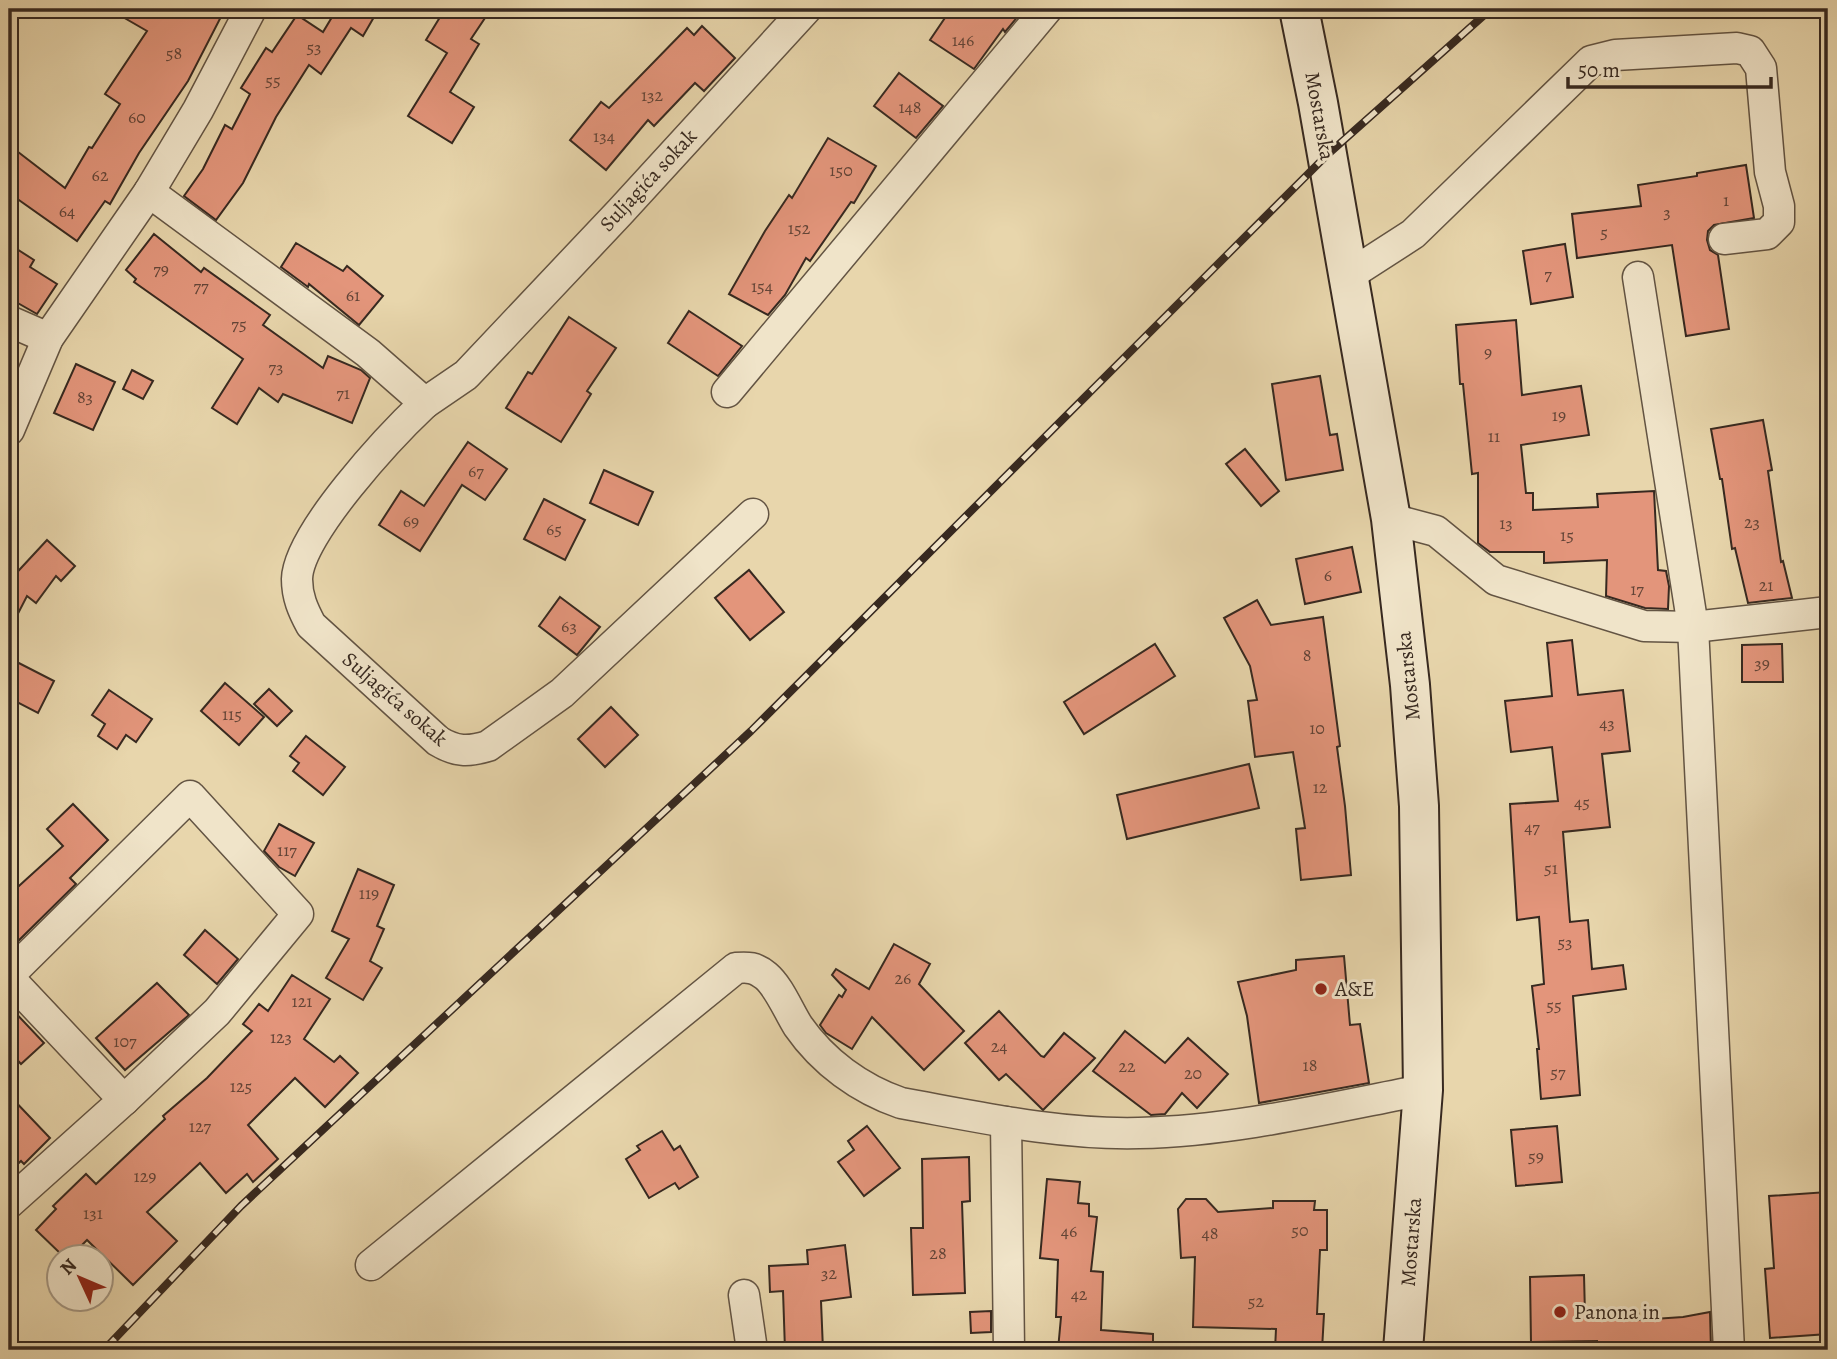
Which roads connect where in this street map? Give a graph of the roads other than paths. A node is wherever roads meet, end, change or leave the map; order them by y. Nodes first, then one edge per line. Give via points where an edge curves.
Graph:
1 (251, 9) edge
2 (806, 9) edge
3 (1047, 9) edge
4 (1299, 9) edge
5 (149, 192) junction
6 (1724, 239) dead end
7 (1349, 276) junction
8 (1638, 277) dead end
9 (9, 321) edge
10 (48, 338) junction
11 (727, 392) dead end
12 (425, 403) junction
13 (9, 430) edge
14 (753, 514) dead end
15 (1391, 519) junction
16 (1828, 612) edge
17 (1693, 627) junction
18 (9, 976) edge
19 (1423, 1090) junction
20 (124, 1100) junction
21 (1006, 1122) junction
22 (9, 1203) edge
23 (371, 1265) dead end
24 (744, 1295) dead end
25 (752, 1350) edge
26 (1009, 1350) edge
27 (1403, 1350) edge
28 (1729, 1350) edge

1 - 5 street
2 - 12 street, Suljagića sokak via 466,375
3 - 11 street
4 - 7 main road, Mostarska
5 - 10 street
5 - 12 street via 368,353
6 - 7 street via 1768,234 1779,222 1761,68 1750,51 1737,48 1615,55 1591,61 1413,234
7 - 15 main road, Mostarska
8 - 17 street
9 - 10 street
10 - 13 street
12 - 14 street, Suljagića sokak via 394,432 308,542 297,577 300,604 311,625 452,749 474,751 488,746 562,693
15 - 17 street via 1436,531 1496,580 1644,626
15 - 19 main road, Mostarska via 1419,806
16 - 17 street
17 - 28 street
18 - 20 street
18 - 20 street via 190,796 298,914 217,1012
19 - 21 street via 1204,1128 1138,1133
19 - 27 main road, Mostarska
20 - 22 street
21 - 23 street via 877,1095 825,1057 800,1028 768,977 752,967 736,968
21 - 26 street
24 - 25 street

